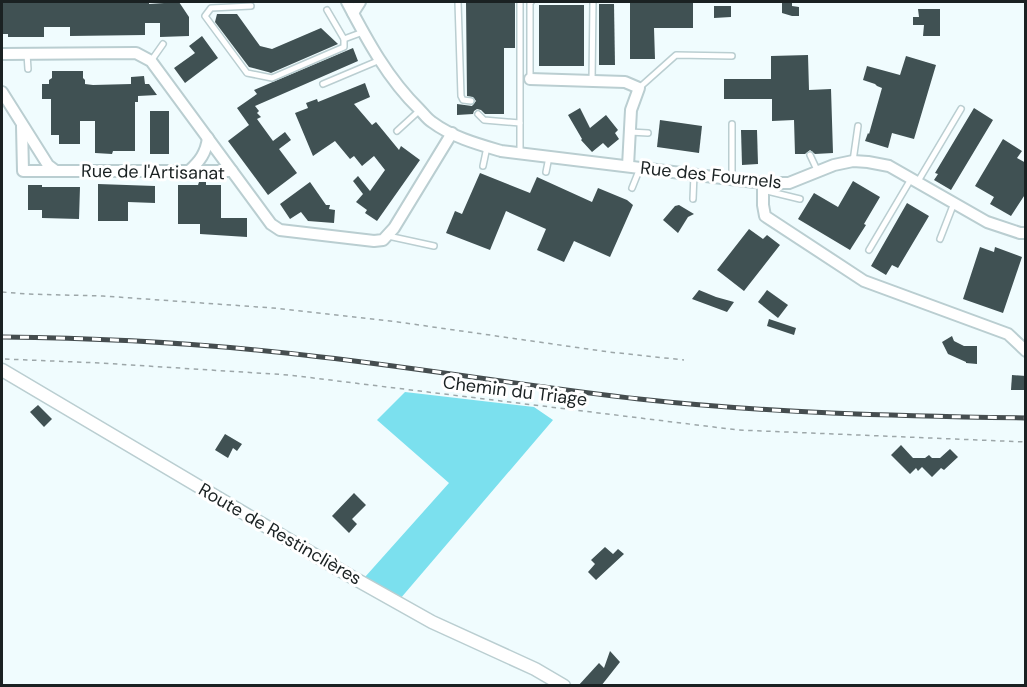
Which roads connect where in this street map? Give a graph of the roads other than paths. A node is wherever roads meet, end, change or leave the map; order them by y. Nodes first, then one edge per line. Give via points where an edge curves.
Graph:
1 (347, 2) edge
2 (360, 2) edge
3 (458, 2) edge
4 (520, 2) edge
5 (531, 2) edge
6 (593, 2) edge
7 (251, 6) dead end
8 (327, 10) dead end
9 (353, 13) junction
10 (363, 32) junction
11 (344, 39) junction
12 (163, 44) dead end
13 (2, 54) edge
14 (27, 54) junction
15 (732, 56) dead end
16 (380, 60) junction
17 (151, 61) junction
18 (28, 69) dead end
19 (530, 79) joint
20 (592, 81) junction
21 (323, 84) dead end
22 (639, 88) junction
23 (2, 92) edge
24 (471, 101) dead end
25 (961, 109) dead end
26 (420, 110) junction
27 (478, 114) dead end
28 (520, 123) junction
29 (732, 124) dead end
30 (22, 125) junction
31 (858, 126) dead end
32 (397, 131) dead end
33 (630, 132) junction
34 (452, 133) junction
35 (648, 133) dead end
36 (208, 138) junction
37 (487, 147) junction
38 (520, 153) junction
39 (810, 155) dead end
40 (549, 157) junction
41 (852, 161) junction
42 (483, 166) dead end
43 (634, 167) junction
44 (56, 171) junction
45 (189, 171) junction
46 (232, 171) junction
47 (546, 172) dead end
48 (818, 172) junction
49 (694, 174) junction
50 (732, 179) junction
51 (914, 181) junction
52 (763, 187) junction
53 (632, 188) dead end
54 (693, 199) dead end
55 (800, 199) dead end
56 (954, 203) junction
57 (1026, 233) edge
58 (387, 236) junction
59 (940, 239) dead end
60 (434, 246) dead end
61 (869, 250) dead end
62 (1026, 351) edge
63 (2, 370) edge
64 (564, 686) edge

1 - 9 street, Rue des Fournels
2 - 9 street
3 - 24 lane via 461,96
4 - 28 lane
5 - 19 lane
6 - 20 lane
7 - 11 lane via 212,8 205,16 247,73 272,78 344,47
8 - 11 lane
9 - 10 street, Rue des Fournels
10 - 11 lane
10 - 16 street, Rue des Fournels
12 - 17 lane
13 - 14 street
14 - 17 street via 136,53
14 - 18 lane
15 - 22 lane via 676,56
16 - 21 lane
16 - 26 street, Rue des Fournels
17 - 36 street
19 - 20 street
20 - 22 street via 625,82
22 - 33 street, Rue des Fournels
23 - 30 street, Rue de l'Artisanat
25 - 51 lane
26 - 32 lane
26 - 34 street, Rue des Fournels
27 - 28 lane via 484,120
28 - 38 lane
29 - 50 lane
30 - 44 street, Rue de l'Artisanat
30 - 44 street, Rue de l'Artisanat via 23,171
31 - 41 lane
33 - 35 lane
33 - 43 street, Rue des Fournels
34 - 37 street, Rue des Fournels
34 - 58 street
36 - 45 street via 206,152
36 - 46 street
37 - 38 street, Rue des Fournels
37 - 42 lane
38 - 40 street, Rue des Fournels
39 - 48 lane
40 - 43 street, Rue des Fournels
40 - 47 lane
41 - 48 street, Rue des Fournels
41 - 51 street, Rue des Fournels via 889,166
43 - 49 street, Rue des Fournels
43 - 53 lane
44 - 45 street, Rue de l'Artisanat
45 - 46 street, Rue de l'Artisanat
46 - 58 street, Rue de l'Artisanat via 271,225 280,230 374,242
48 - 52 street, Rue des Fournels
49 - 50 street, Rue des Fournels
49 - 54 lane
50 - 52 street, Rue des Fournels
51 - 56 street, Rue des Fournels
51 - 61 lane
52 - 55 lane
52 - 62 street via 765,216 864,281 1008,334
56 - 57 street, Rue des Fournels via 987,222
56 - 59 lane
58 - 60 lane
63 - 64 street, Route de Restinclières via 350,576 432,622

